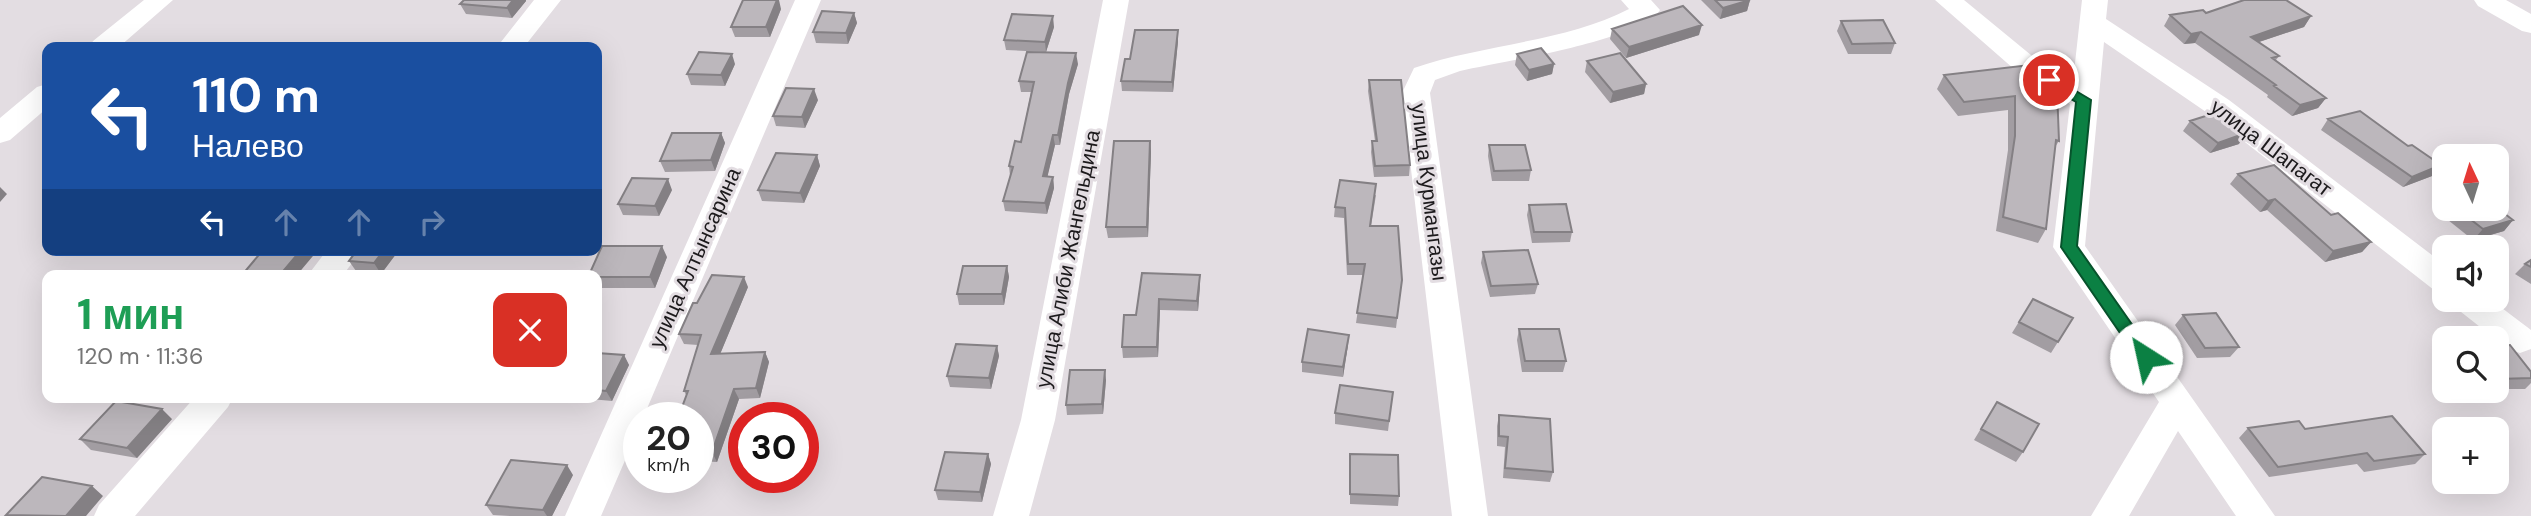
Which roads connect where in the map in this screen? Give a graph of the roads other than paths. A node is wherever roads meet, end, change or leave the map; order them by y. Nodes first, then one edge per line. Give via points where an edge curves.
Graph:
1 (160, 0) edge
2 (548, 0) edge
3 (808, 0) edge
4 (1116, 0) edge
5 (1948, 0) edge
6 (2487, 0) edge
7 (1647, 3) edge
8 (2094, 11) edge
9 (2531, 25) edge
10 (109, 42) edge
11 (514, 42) edge
12 (42, 97) edge
13 (2084, 100) junction
14 (0, 133) edge
15 (341, 256) edge
16 (328, 270) edge
17 (2432, 272) edge
18 (2484, 312) edge
19 (2520, 340) dead end
20 (2177, 402) junction
21 (211, 403) edge
22 (112, 516) edge
23 (583, 516) edge
24 (1011, 516) edge
25 (1470, 516) edge
26 (2109, 516) edge
27 (2257, 516) edge

1 - 10 street
2 - 11 street
3 - 23 street, улица Алтынсарина
4 - 24 street, улица Алиби Жангельдина via 1038,420
5 - 13 street via 2032,70
6 - 9 street
7 - 25 street, улица Курмангазы via 1611,29 1424,74 1416,93
8 - 13 street
8 - 17 street, улица Шапагат
12 - 14 street
13 - 20 street via 2069,247
15 - 16 street
18 - 19 street
20 - 26 street
20 - 27 street
21 - 22 street

